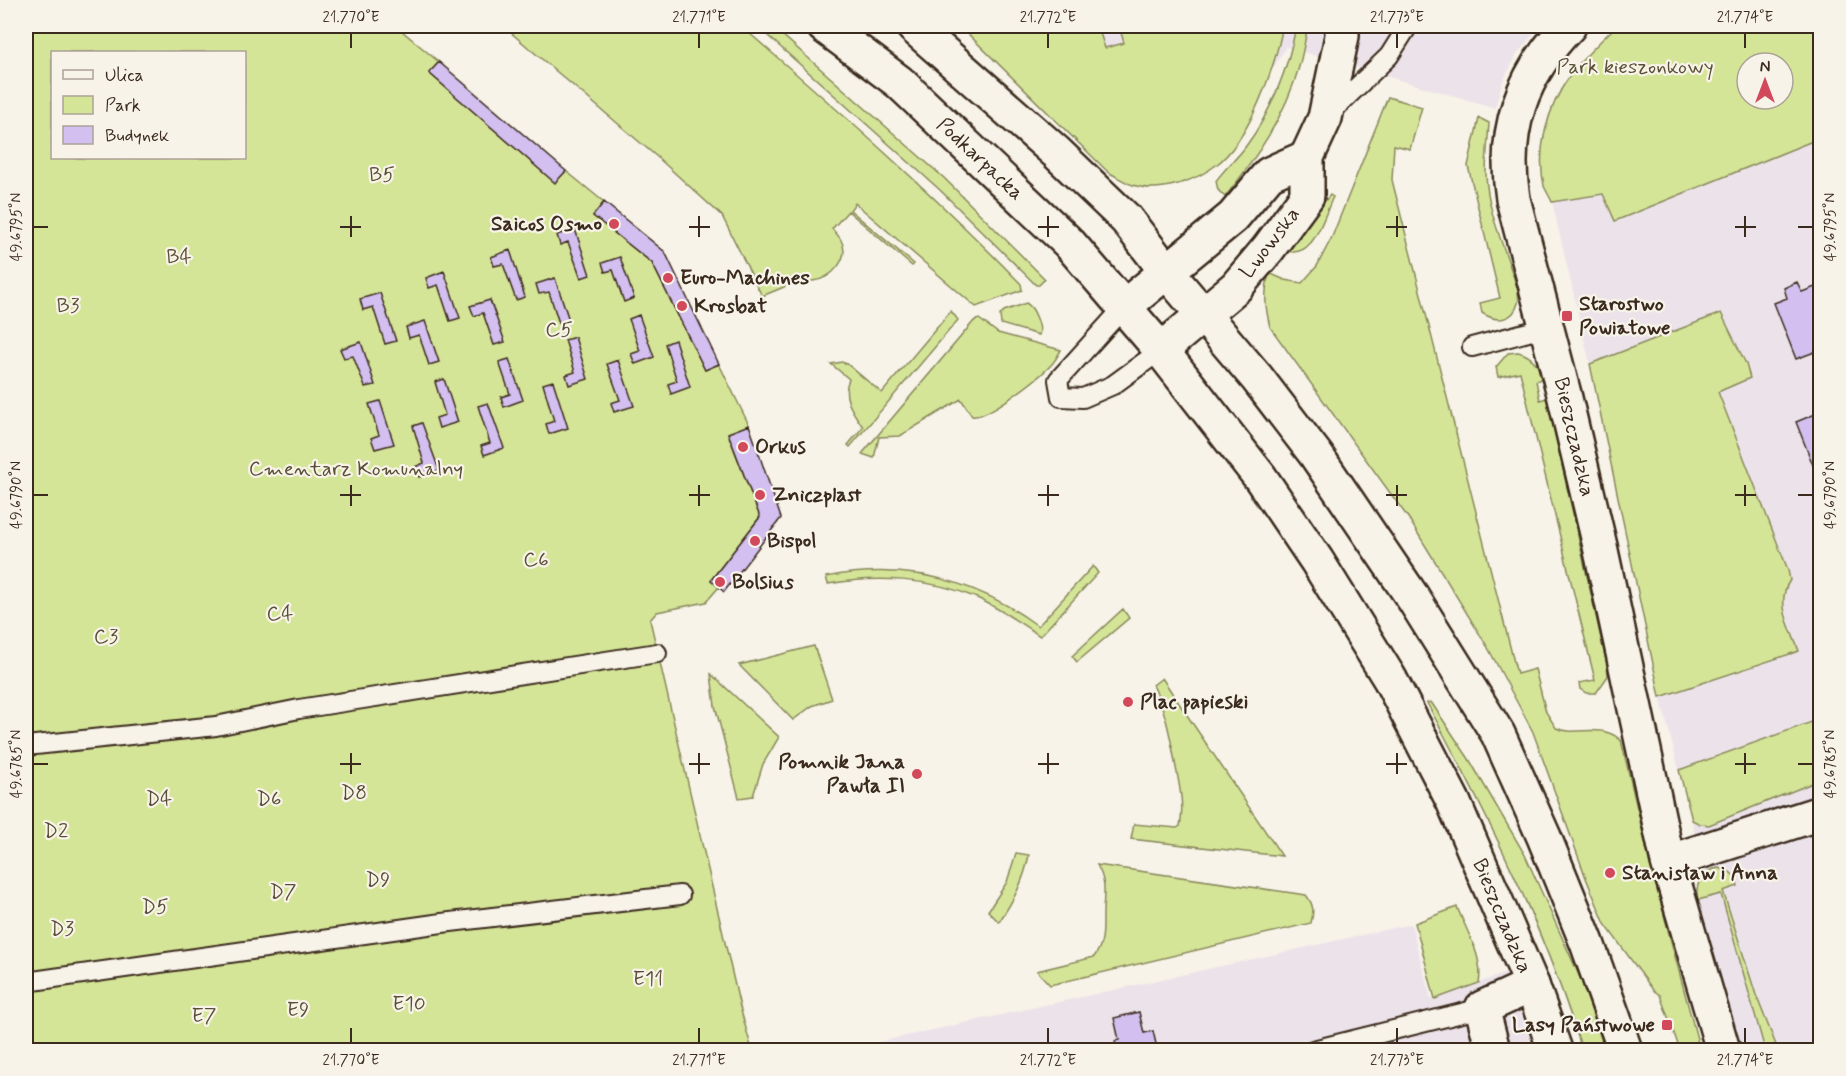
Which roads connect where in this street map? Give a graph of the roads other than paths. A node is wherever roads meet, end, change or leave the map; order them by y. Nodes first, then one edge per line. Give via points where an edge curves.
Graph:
1 (824, 26) edge
2 (913, 26) edge
3 (1342, 26) edge
4 (1408, 26) edge
5 (1569, 26) edge
6 (1325, 118) junction
7 (1307, 157) junction
8 (1166, 271) junction
9 (1125, 306) junction
10 (1203, 314) junction
11 (1547, 327) junction
12 (1472, 347) dead end
13 (1161, 350) junction
14 (657, 652) dead end
15 (26, 746) edge
16 (1821, 813) edge
17 (1668, 862) junction
18 (680, 895) dead end
19 (26, 982) edge
20 (1532, 985) junction
21 (1482, 1008) junction
22 (1347, 1047) edge
23 (1312, 1050) edge
24 (1493, 1050) edge
25 (1555, 1050) edge
26 (1625, 1050) edge
27 (1723, 1050) edge

1 - 9 main road, Podkarpacka via 899,82 1069,243
2 - 8 main road via 1126,219
3 - 6 main road, Lwowska
4 - 6 lane via 1389,56
5 - 11 main road, Bieszczadzka via 1538,62 1514,123 1509,148 1513,199
6 - 7 main road, Lwowska
7 - 8 main road, Lwowska via 1269,174 1233,217
7 - 10 main road, Lwowska via 1307,196 1236,287
8 - 9 main road, Lwowska
8 - 10 main road
9 - 13 main road, Bieszczadzka
9 - 13 lane via 1058,380 1061,397 1083,399 1113,385
10 - 13 main road, Lwowska
10 - 26 main road via 1316,455 1413,598 1498,734 1587,943
11 - 12 lane
11 - 17 main road, Bieszczadzka via 1600,546
13 - 20 main road, Bieszczadzka via 1260,477 1390,679 1453,801
14 - 15 lane via 299,709 216,726
16 - 17 main road
17 - 27 main road, Bieszczadzka
18 - 19 lane via 442,923
20 - 21 main road
20 - 25 main road, Bieszczadzka
21 - 22 lane
21 - 24 main road
22 - 23 lane

